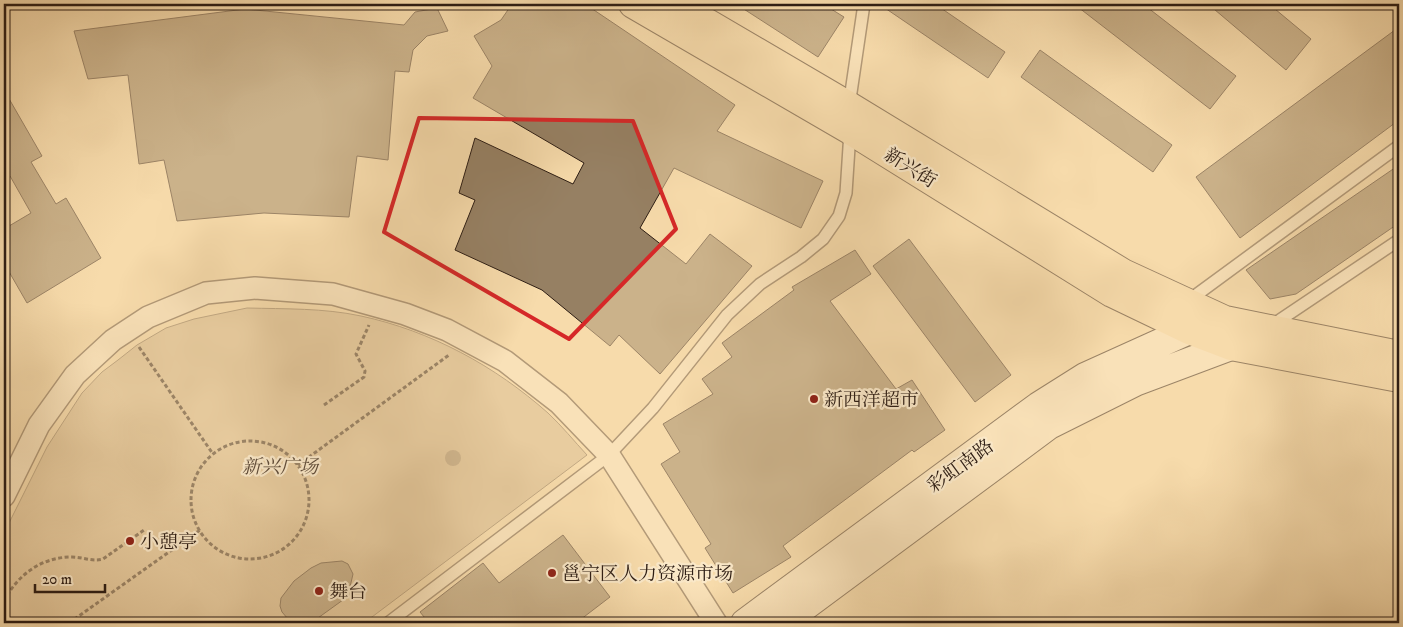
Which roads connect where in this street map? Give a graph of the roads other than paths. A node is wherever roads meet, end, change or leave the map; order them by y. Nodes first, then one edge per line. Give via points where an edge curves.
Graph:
1 (633, 4) edge
2 (675, 4) edge
3 (864, 4) edge
4 (850, 118) junction
5 (1399, 146) edge
6 (1399, 240) edge
7 (1186, 302) junction
8 (1188, 330) junction
9 (1265, 330) junction
10 (1228, 333) junction
11 (1399, 355) edge
12 (1399, 378) edge
13 (609, 455) junction
14 (4, 496) edge
15 (388, 623) edge
16 (716, 623) edge
17 (745, 623) edge
18 (782, 623) edge

1 - 4 main road, 新兴街
2 - 4 main road, 新兴街
3 - 4 lane
4 - 7 main road, 新兴街 via 1123,274
4 - 8 main road, 新兴街 via 1112,293
4 - 13 lane via 846,193 840,216 823,239 760,284 727,315 653,408
5 - 7 lane
6 - 9 lane
7 - 10 main road, 新兴街
8 - 10 street, 彩虹南路
8 - 17 street, 彩虹南路 via 1085,378 1039,406
9 - 10 main road, 彩虹南路
9 - 11 main road, 彩虹南路
10 - 12 main road, 彩虹南路
10 - 18 street, 彩虹南路 via 1049,425
13 - 14 street via 559,404 505,361 448,330 333,294 255,288 206,293 148,317 113,340 74,375 39,425
13 - 15 lane
13 - 16 street

